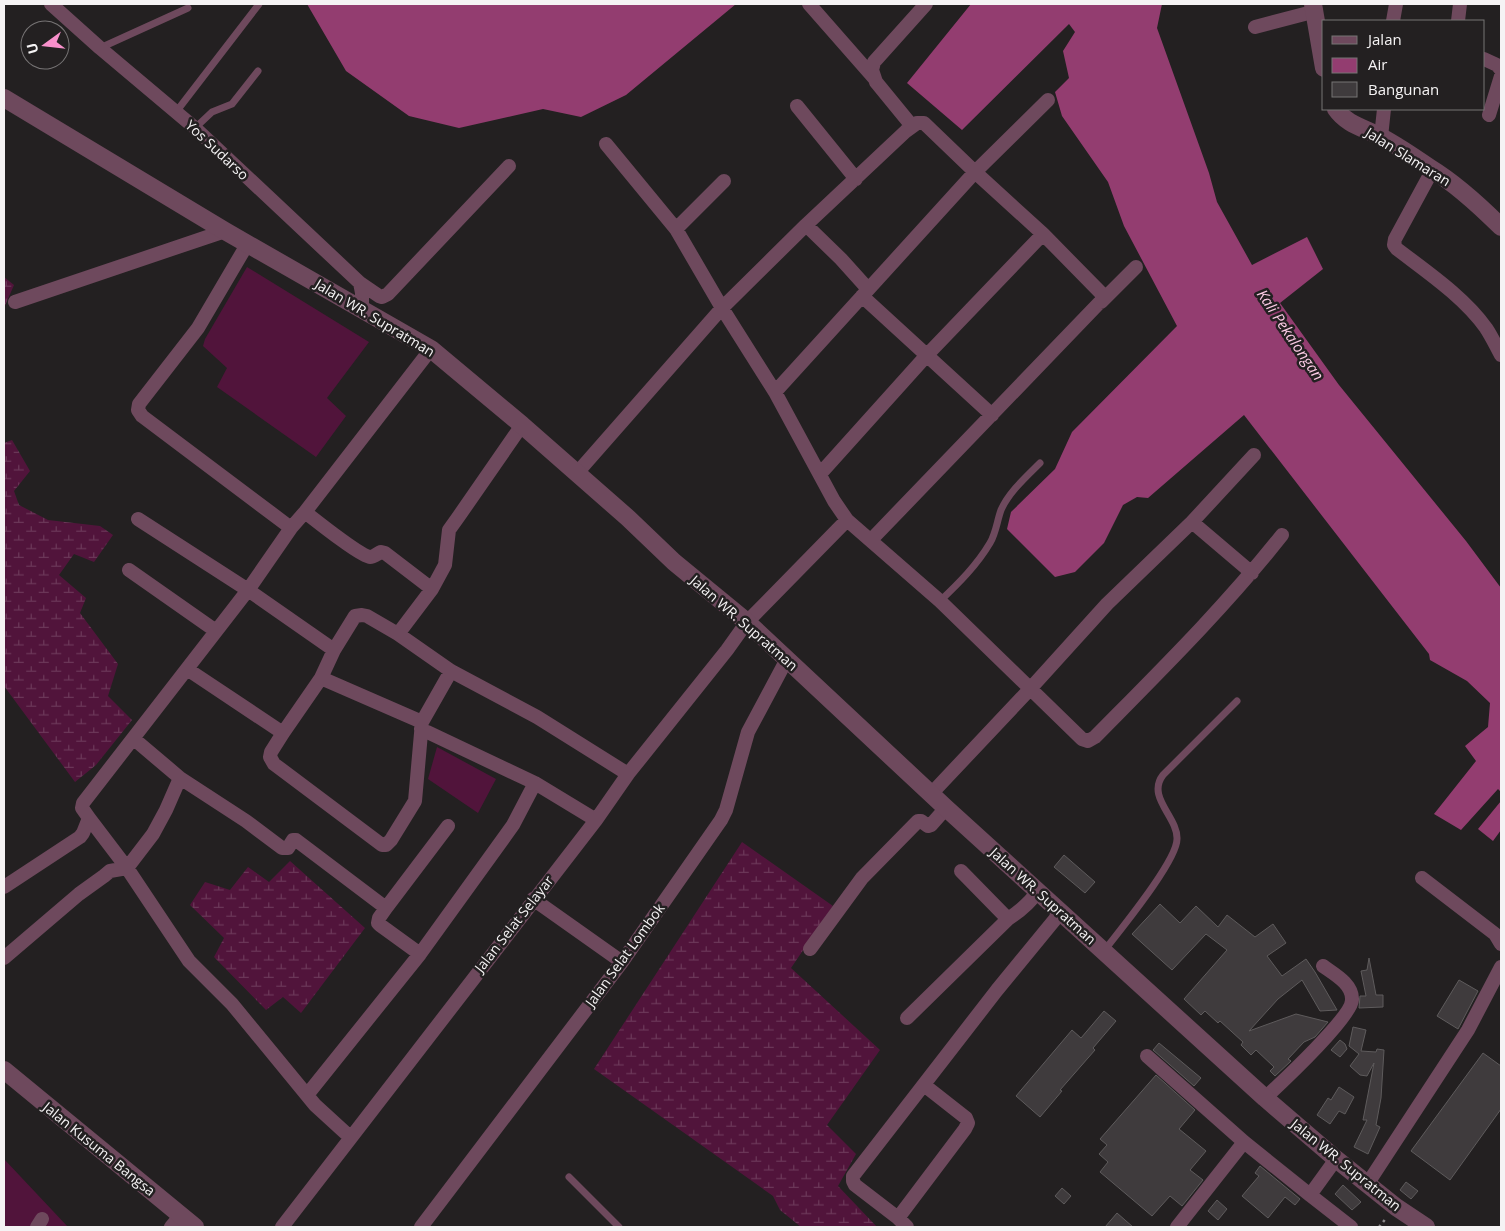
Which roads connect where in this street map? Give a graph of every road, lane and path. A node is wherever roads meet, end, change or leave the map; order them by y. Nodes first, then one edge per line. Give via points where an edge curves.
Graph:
1 (50, 4) edge
2 (259, 4) edge
3 (808, 4) edge
4 (926, 4) edge
5 (1396, 4) edge
6 (1460, 4) edge
7 (1314, 7) edge
8 (188, 8) dead end
9 (1393, 20) edge
10 (1458, 20) edge
11 (1255, 27) dead end
12 (100, 48) junction
13 (1322, 56) edge
14 (1485, 59) edge
15 (1501, 70) edge
16 (258, 71) dead end
17 (1501, 76) edge
18 (874, 78) junction
19 (4, 98) edge
20 (1048, 100) dead end
21 (797, 106) dead end
22 (1337, 110) edge
23 (1384, 110) edge
24 (176, 112) junction
25 (1489, 115) dead end
26 (912, 126) junction
27 (195, 128) junction
28 (1382, 137) junction
29 (606, 144) dead end
30 (509, 166) dead end
31 (1433, 169) junction
32 (975, 172) junction
33 (856, 179) junction
34 (724, 181) dead end
35 (806, 225) junction
36 (1501, 227) edge
37 (676, 229) junction
38 (225, 231) junction
39 (1043, 234) junction
40 (248, 243) junction
41 (1136, 267) dead end
42 (360, 283) junction
43 (865, 293) junction
44 (15, 302) dead end
45 (1101, 302) junction
46 (722, 308) junction
47 (362, 309) junction
48 (431, 349) junction
49 (927, 355) junction
50 (1501, 355) edge
51 (774, 392) junction
52 (992, 415) junction
53 (522, 425) junction
54 (1254, 455) dead end
55 (1040, 463) dead end
56 (577, 473) junction
57 (820, 474) junction
58 (305, 512) junction
59 (138, 519) dead end
60 (847, 520) junction
61 (1192, 522) junction
62 (291, 528) junction
63 (1282, 535) dead end
64 (871, 540) junction
65 (129, 570) dead end
66 (1252, 573) junction
67 (432, 589) junction
68 (248, 590) junction
69 (940, 601) junction
70 (744, 626) junction
71 (216, 631) junction
72 (398, 634) junction
73 (334, 650) junction
74 (787, 659) junction
75 (187, 669) junction
76 (451, 671) junction
77 (321, 678) junction
78 (1030, 689) junction
79 (1237, 701) dead end
80 (421, 725) junction
81 (283, 733) junction
82 (134, 739) junction
83 (628, 774) junction
84 (180, 778) junction
85 (535, 783) junction
86 (932, 793) junction
87 (938, 817) junction
88 (596, 820) junction
89 (87, 824) junction
90 (448, 826) dead end
91 (120, 869) junction
92 (961, 871) dead end
93 (1422, 878) dead end
94 (4, 887) edge
95 (1035, 895) junction
96 (534, 899) junction
97 (386, 908) junction
98 (1008, 919) junction
99 (1054, 921) junction
100 (1499, 935) edge
101 (810, 949) dead end
102 (1104, 951) junction
103 (420, 954) junction
104 (4, 957) edge
105 (622, 962) junction
106 (1323, 966) dead end
107 (1501, 967) edge
108 (907, 1018) dead end
109 (1147, 1056) dead end
110 (4, 1070) edge
111 (924, 1085) junction
112 (307, 1095) junction
113 (1265, 1098) junction
114 (350, 1137) junction
115 (1244, 1142) junction
116 (1336, 1158) junction
117 (569, 1177) dead end
118 (1368, 1183) junction
119 (1310, 1195) junction
120 (176, 1221) edge
121 (903, 1223) edge
122 (195, 1227) edge
123 (282, 1227) edge
124 (421, 1227) edge
125 (619, 1227) edge
126 (1176, 1227) edge
127 (1351, 1227) edge
128 (1426, 1227) edge

1 - 12 street, Yos Sudarso
2 - 24 lane
3 - 18 street
4 - 18 street via 874,62
5 - 9 street
6 - 10 street
7 - 11 street
7 - 13 street
8 - 12 lane
12 - 24 street, Yos Sudarso
14 - 15 street
16 - 27 lane via 232,104 212,112
17 - 25 street
18 - 26 street
19 - 38 street, Jalan WR. Supratman
20 - 32 street
21 - 33 street
22 - 28 street, Jalan Slamaran via 1352,124
23 - 28 street
24 - 27 street, Yos Sudarso
26 - 32 street via 919,122 926,124
26 - 33 street
27 - 42 street, Yos Sudarso
28 - 31 street, Jalan Slamaran
29 - 37 street
30 - 42 street, Yos Sudarso via 388,294 378,296
31 - 36 street, Jalan Slamaran
31 - 50 street via 1394,245 1440,281 1476,316
32 - 39 street
32 - 43 street
33 - 35 street
34 - 37 street
35 - 43 street via 841,259
35 - 46 street
37 - 46 street
38 - 40 street, Jalan WR. Supratman
38 - 44 street
39 - 45 street via 1100,292
39 - 49 street
40 - 47 street, Jalan WR. Supratman
40 - 62 street via 198,328 139,404 138,410
41 - 45 street
42 - 47 street
43 - 49 street
43 - 51 street
45 - 52 street
46 - 51 street
46 - 56 street
47 - 48 street, Jalan WR. Supratman
48 - 53 street, Jalan WR. Supratman
48 - 58 street
49 - 52 street
49 - 57 street
51 - 57 street
52 - 64 street
53 - 56 street, Jalan WR. Supratman
53 - 67 street via 450,526 446,562
54 - 61 street
55 - 69 lane via 1006,502 994,537 981,556 963,580
56 - 70 street, Jalan WR. Supratman
57 - 60 street
58 - 62 street
58 - 67 street via 367,556 385,553
59 - 68 street
60 - 64 street
60 - 70 street, Jalan Selat Selayar
61 - 66 street
61 - 78 street via 1106,604
62 - 68 street
63 - 66 street
64 - 69 street
65 - 71 street
66 - 78 street via 1092,740 1082,739
67 - 72 street
68 - 71 street
68 - 73 street
69 - 78 street
70 - 74 street, Jalan WR. Supratman
70 - 83 street, Jalan Selat Selayar
71 - 75 street
72 - 73 street via 367,616 354,616
72 - 76 street
73 - 77 street
74 - 86 street, Jalan WR. Supratman
74 - 105 street, Jalan Selat Lombok via 748,732 721,820
75 - 81 street
75 - 82 street
76 - 80 street
76 - 83 street via 536,716
77 - 80 street
77 - 81 street
78 - 86 street
79 - 102 lane via 1159,781 1159,796 1177,836 1176,845 1151,889
80 - 81 street via 415,801 386,845 274,764 271,752
80 - 85 street
82 - 84 street
82 - 89 street via 83,803
83 - 88 street, Jalan Selat Selayar
84 - 91 street via 153,834
84 - 97 street via 282,848 288,848 296,840
85 - 88 street
85 - 103 street via 513,825
86 - 87 street, Jalan WR. Supratman
87 - 95 street, Jalan WR. Supratman
87 - 101 street via 928,826 920,820 915,823 862,878
88 - 96 street, Jalan Selat Selayar
89 - 91 street
89 - 94 street via 80,837
90 - 97 street
91 - 104 street via 79,894
91 - 112 street via 189,961 232,1004
92 - 98 street
93 - 100 street
95 - 98 street via 1022,910
95 - 99 street, Jalan WR. Supratman
96 - 105 street
96 - 114 street, Jalan Selat Selayar
97 - 103 street via 378,923
98 - 108 street
99 - 102 street, Jalan WR. Supratman
99 - 111 street
102 - 113 street, Jalan WR. Supratman
103 - 112 street
105 - 124 street, Jalan Selat Lombok
106 - 113 street via 1348,987 1351,1006 1340,1022
107 - 118 street via 1468,1030
109 - 115 street
110 - 120 street, Jalan Kusuma Bangsa via 129,1173
111 - 121 street via 966,1118 968,1124
111 - 121 street via 853,1179 855,1185
112 - 114 street
113 - 116 street, Jalan WR. Supratman
114 - 123 street, Jalan Selat Selayar
115 - 119 street
115 - 126 street
116 - 118 street, Jalan WR. Supratman
116 - 119 street
117 - 125 lane
118 - 128 street, Jalan WR. Supratman
119 - 127 street
120 - 122 street, Jalan Kusuma Bangsa

